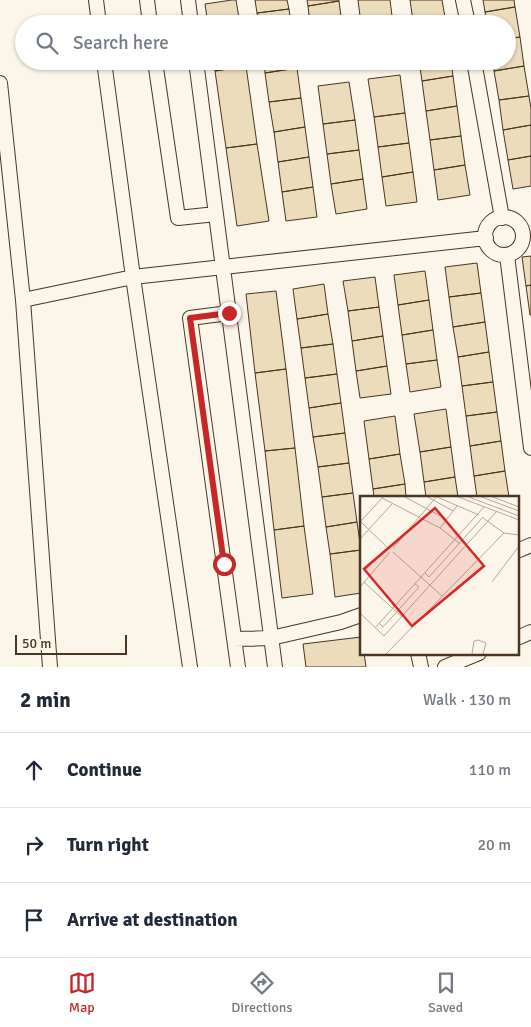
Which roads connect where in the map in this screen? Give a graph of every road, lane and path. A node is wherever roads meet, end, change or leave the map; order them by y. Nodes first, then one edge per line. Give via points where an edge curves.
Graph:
1 (96, 0) edge
2 (147, 0) edge
3 (188, 0) edge
4 (463, 0) edge
5 (98, 15) edge
6 (149, 15) edge
7 (190, 15) edge
8 (466, 15) edge
9 (105, 70) edge
10 (156, 70) edge
11 (197, 70) edge
12 (476, 70) edge
13 (0, 83) edge
14 (216, 214) junction
15 (502, 218) junction
16 (526, 232) edge
17 (486, 238) junction
18 (507, 255) junction
19 (223, 267) junction
20 (133, 277) junction
21 (23, 300) junction
22 (229, 313) junction
23 (531, 448) edge
24 (531, 545) edge
25 (518, 551) edge
26 (360, 615) edge
27 (531, 632) edge
28 (272, 638) junction
29 (518, 638) edge
30 (234, 639) junction
31 (418, 654) edge
32 (477, 654) edge
33 (50, 667) edge
34 (190, 667) edge
35 (238, 667) edge
36 (274, 667) edge
37 (421, 667) edge
38 (445, 667) edge

1 - 5 street
2 - 6 street
3 - 7 street
4 - 8 street
9 - 20 street
10 - 14 street via 178,218
11 - 14 street
12 - 15 street
13 - 21 street
14 - 19 street
15 - 16 street via 514,220
15 - 17 street via 491,223
16 - 18 street via 520,247
17 - 18 street via 492,251
17 - 19 street
18 - 23 street
19 - 20 street
19 - 22 street
20 - 21 street
20 - 34 street
21 - 33 street
22 - 28 street
22 - 30 street via 190,318
24 - 25 street
26 - 28 street
27 - 29 street
28 - 30 street
28 - 36 street
30 - 35 street
31 - 37 street
32 - 38 street

